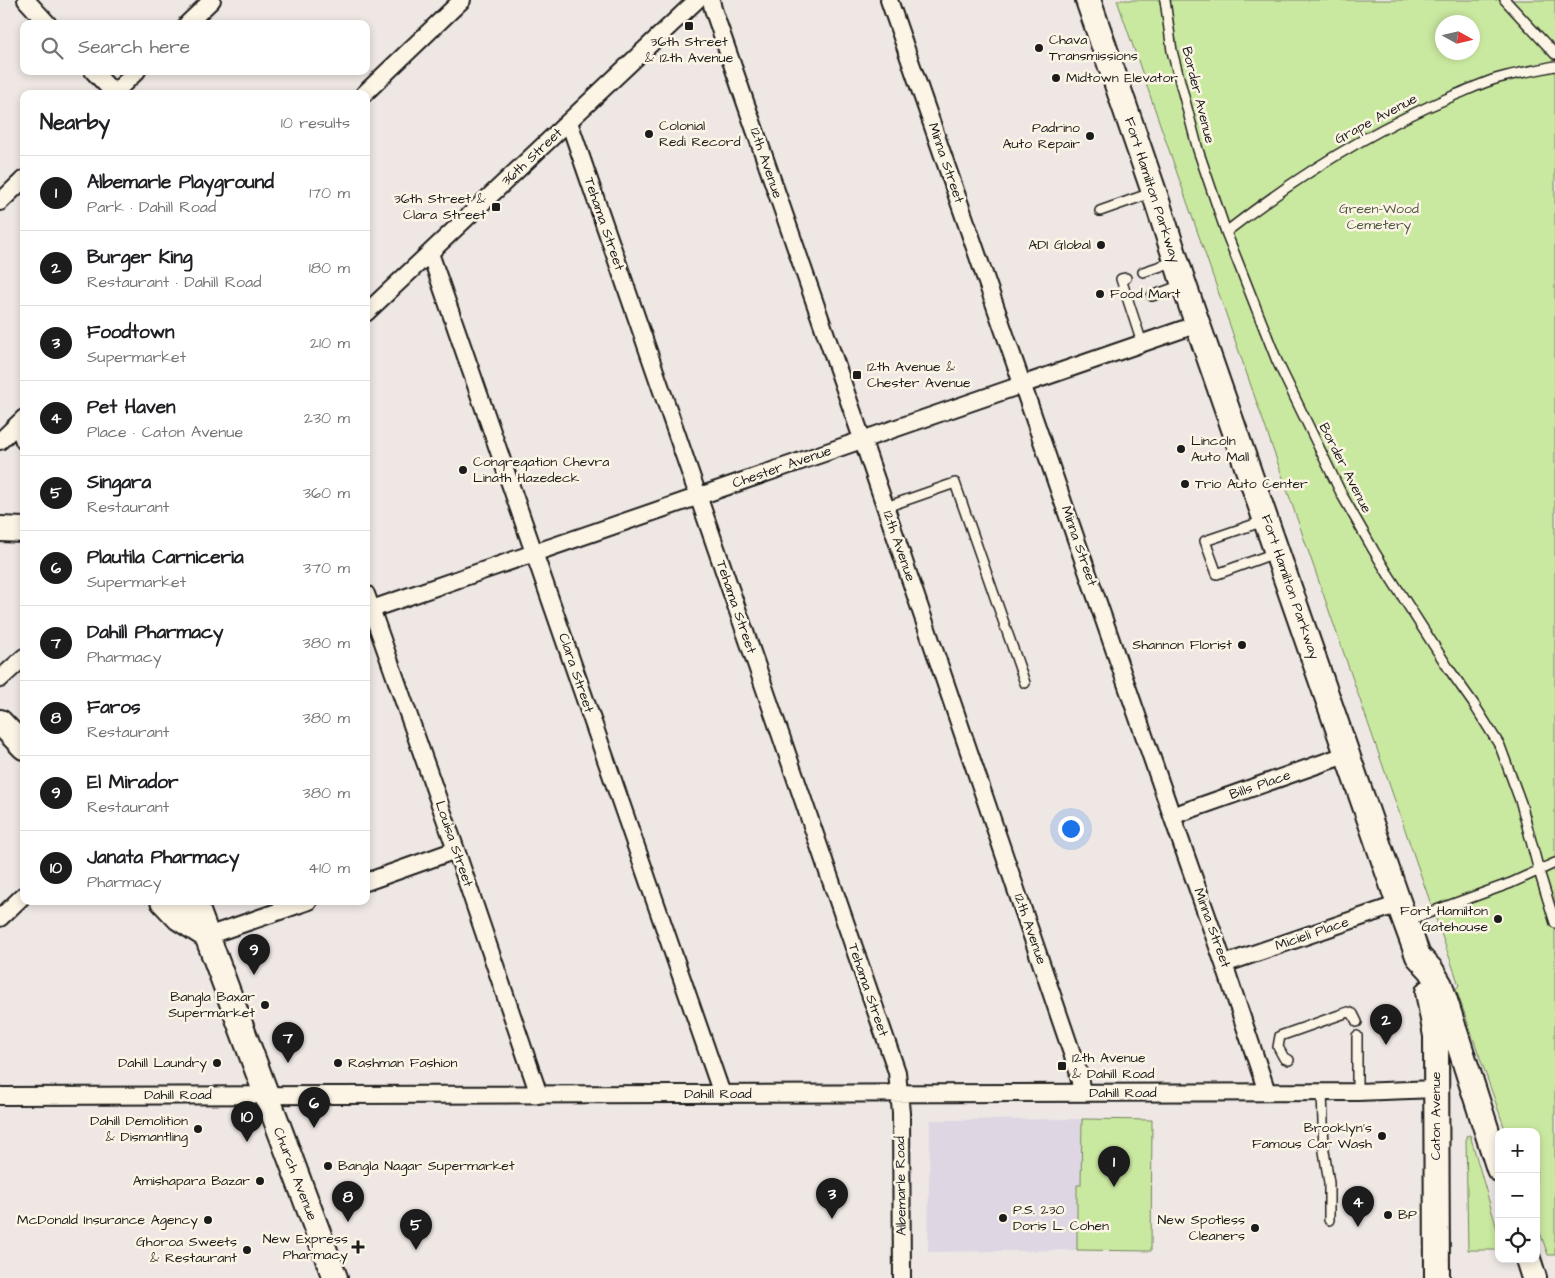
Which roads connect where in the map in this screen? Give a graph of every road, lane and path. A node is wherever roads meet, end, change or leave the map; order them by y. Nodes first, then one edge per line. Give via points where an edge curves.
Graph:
1 (26, 0) edge
2 (212, 0) edge
3 (462, 0) edge
4 (697, 0) edge
5 (711, 0) edge
6 (890, 0) edge
7 (1088, 0) edge
8 (1165, 0) edge
9 (1505, 0) edge
10 (44, 20) edge
11 (191, 20) edge
12 (1555, 54) edge
13 (1555, 66) edge
14 (98, 75) edge
15 (133, 75) edge
16 (111, 90) edge
17 (117, 90) edge
18 (368, 90) edge
19 (569, 122) junction
20 (20, 183) edge
21 (1154, 192) junction
22 (0, 202) edge
23 (1100, 211) dead end
24 (1226, 232) junction
25 (430, 253) junction
26 (1176, 261) junction
27 (1144, 272) dead end
28 (1126, 278) dead end
29 (1184, 285) junction
30 (1152, 296) dead end
31 (370, 309) edge
32 (1198, 324) junction
33 (1142, 343) junction
34 (1023, 384) junction
35 (20, 422) edge
36 (0, 440) edge
37 (862, 440) junction
38 (697, 496) junction
39 (886, 507) junction
40 (1267, 520) junction
41 (0, 529) edge
42 (20, 530) edge
43 (1278, 552) junction
44 (534, 553) junction
45 (370, 604) edge
46 (370, 611) edge
47 (20, 661) edge
48 (0, 679) edge
49 (1025, 683) dead end
50 (0, 722) edge
51 (20, 743) edge
52 (1348, 754) junction
53 (1172, 816) junction
54 (456, 850) junction
55 (1555, 863) edge
56 (1538, 871) junction
57 (370, 881) edge
58 (20, 899) edge
59 (167, 905) edge
60 (195, 905) edge
61 (297, 905) edge
62 (1402, 912) junction
63 (0, 918) edge
64 (1555, 923) edge
65 (207, 936) junction
66 (1418, 956) junction
67 (1224, 964) junction
68 (1357, 1022) dead end
69 (1357, 1036) dead end
70 (1289, 1060) dead end
71 (1436, 1089) junction
72 (1267, 1092) junction
73 (1322, 1092) junction
74 (1357, 1092) junction
75 (899, 1093) junction
76 (1082, 1093) junction
77 (722, 1094) junction
78 (265, 1095) junction
79 (539, 1095) junction
80 (0, 1096) edge
81 (1495, 1157) edge
82 (1329, 1220) dead end
83 (1529, 1263) edge
84 (335, 1278) edge
85 (902, 1278) edge
86 (1437, 1278) edge
87 (1534, 1278) edge

1 - 10 street
2 - 11 street
3 - 18 street
4 - 19 street, 36th Street
5 - 37 street, 12th Avenue
6 - 34 street, Minna Street
7 - 21 main road, Fort Hamilton Parkway
8 - 24 lane, Border Avenue via 1172,51 1195,137
9 - 12 lane
13 - 24 lane, Grape Avenue via 1498,78 1425,108 1360,141 1304,175
14 - 16 street
15 - 17 street
19 - 25 street, 36th Street
19 - 38 street, Tehama Street
20 - 22 street
21 - 23 lane
21 - 26 main road, Fort Hamilton Parkway
24 - 56 lane, Border Avenue via 1277,361 1342,495 1388,574 1500,746 1521,803
25 - 31 street, 36th Street
25 - 44 street, Clara Street
26 - 27 lane
26 - 29 main road, Fort Hamilton Parkway
28 - 33 lane via 1121,279 1132,303
29 - 30 lane
29 - 32 main road, Fort Hamilton Parkway
32 - 33 street, Chester Avenue
32 - 40 main road, Fort Hamilton Parkway
33 - 34 street, Chester Avenue
34 - 37 street, Chester Avenue
34 - 53 street, Minna Street
35 - 36 street
37 - 38 street, Chester Avenue
37 - 39 street, 12th Avenue
38 - 44 street, Chester Avenue
38 - 75 street, Tehama Street via 897,1072
39 - 49 lane via 955,484
39 - 76 street, 12th Avenue via 1078,1071
40 - 43 main road, Fort Hamilton Parkway
40 - 43 lane via 1205,541 1217,574
41 - 42 main road
43 - 52 main road, Fort Hamilton Parkway
44 - 45 street, Chester Avenue
44 - 77 street, Clara Street
46 - 54 street, Louisa Street
47 - 48 street
50 - 51 main road
52 - 53 street, Bills Place
52 - 62 main road, Fort Hamilton Parkway
53 - 67 street, Minna Street
54 - 57 street
54 - 79 street, Louisa Street
55 - 56 lane
56 - 62 lane via 1511,883
56 - 64 lane, Border Avenue
58 - 63 street
59 - 65 main road via 179,918
60 - 65 main road, Church Avenue
61 - 65 street
62 - 66 main road, Fort Hamilton Parkway
62 - 67 street, Micieli Place
65 - 78 main road, Church Avenue
66 - 71 main road, Caton Avenue via 1434,1021
66 - 81 main road, Fort Hamilton Parkway via 1440,985
67 - 72 street, Minna Street
68 - 70 lane via 1348,1012 1280,1036 1278,1046 1284,1058
69 - 74 lane
71 - 74 street, Dahill Road
71 - 86 main road, Caton Avenue
72 - 73 street, Dahill Road
72 - 76 street, Dahill Road
73 - 74 street, Dahill Road
73 - 82 lane
75 - 76 street, Dahill Road
75 - 77 street, Dahill Road
75 - 85 street, Albemarle Road
77 - 79 street, Dahill Road
78 - 79 street, Dahill Road
78 - 80 street, Dahill Road
78 - 84 main road, Church Avenue
83 - 87 main road

